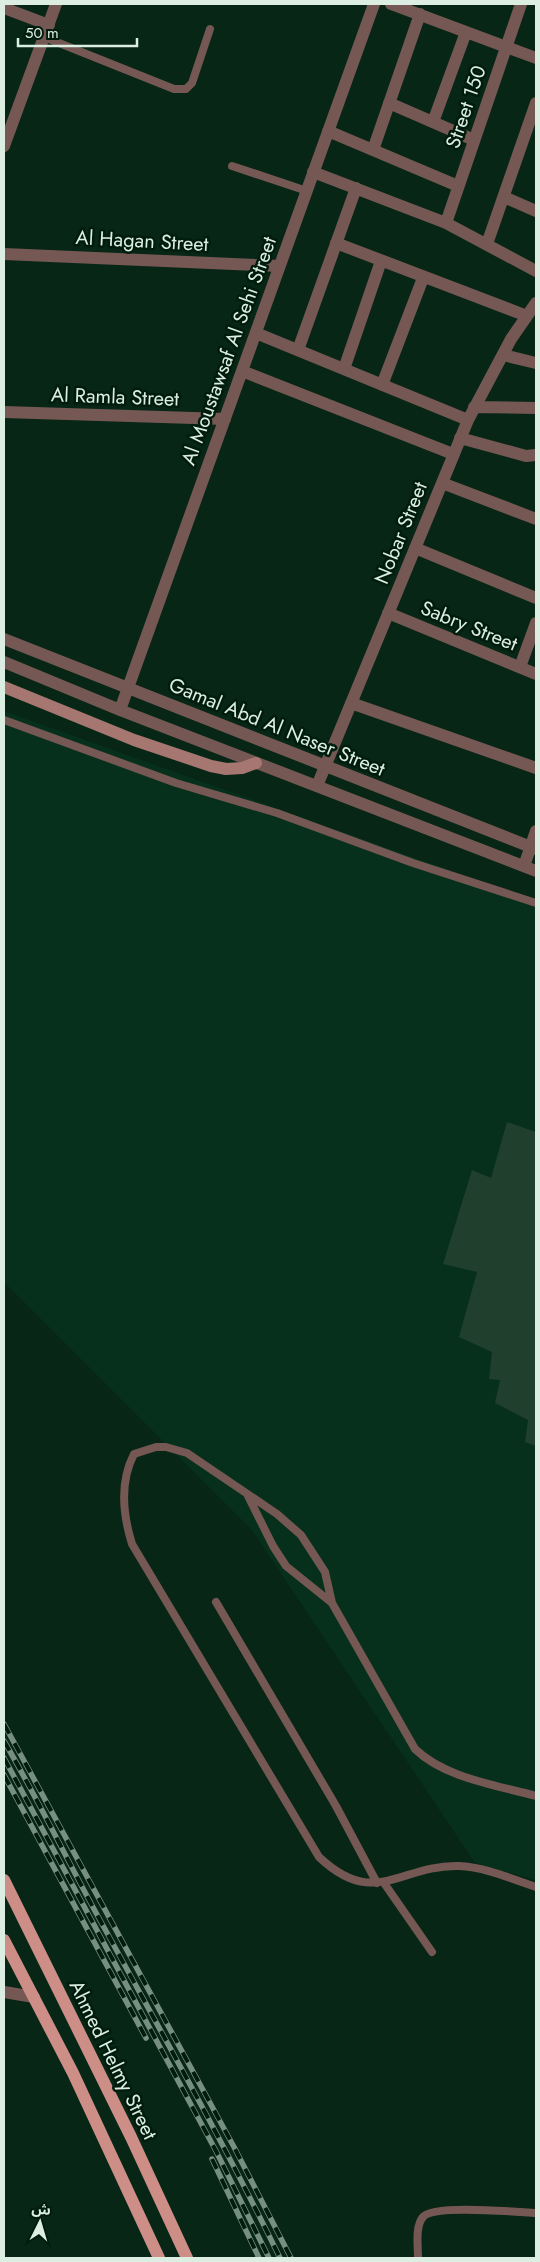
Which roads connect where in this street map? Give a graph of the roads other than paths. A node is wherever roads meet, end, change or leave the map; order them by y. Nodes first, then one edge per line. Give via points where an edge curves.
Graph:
1 (56, 4) edge
2 (374, 4) edge
3 (391, 4) edge
4 (521, 4) edge
5 (4, 8) edge
6 (420, 14) junction
7 (210, 29) dead end
8 (46, 31) junction
9 (466, 32) junction
10 (506, 47) junction
11 (536, 58) edge
12 (389, 103) junction
13 (535, 110) edge
14 (433, 122) junction
15 (328, 131) junction
16 (474, 140) junction
17 (4, 146) edge
18 (373, 150) junction
19 (232, 166) dead end
20 (313, 172) junction
21 (458, 186) junction
22 (356, 188) junction
23 (307, 191) junction
24 (504, 197) junction
25 (536, 211) edge
26 (446, 223) junction
27 (336, 243) junction
28 (487, 244) junction
29 (4, 254) edge
30 (381, 261) junction
31 (279, 266) junction
32 (536, 271) edge
33 (423, 278) junction
34 (536, 303) edge
35 (526, 316) junction
36 (256, 333) junction
37 (298, 350) junction
38 (502, 355) junction
39 (536, 363) edge
40 (344, 369) junction
41 (242, 372) junction
42 (382, 385) junction
43 (474, 407) junction
44 (536, 408) edge
45 (4, 412) edge
46 (225, 419) junction
47 (468, 420) junction
48 (460, 438) junction
49 (453, 454) junction
50 (536, 455) edge
51 (442, 483) junction
52 (536, 519) edge
53 (415, 548) junction
54 (536, 598) edge
55 (388, 613) junction
56 (536, 623) edge
57 (4, 639) edge
58 (4, 662) edge
59 (520, 667) junction
60 (536, 674) edge
61 (4, 687) edge
62 (128, 689) junction
63 (351, 703) junction
64 (120, 710) junction
65 (4, 720) edge
66 (256, 763) junction
67 (325, 767) junction
68 (536, 768) edge
69 (317, 786) junction
70 (536, 830) edge
71 (533, 848) edge
72 (530, 869) edge
73 (536, 903) edge
74 (247, 1494) junction
75 (216, 1602) dead end
76 (332, 1603) junction
77 (536, 1796) edge
78 (4, 1880) edge
79 (380, 1883) junction
80 (536, 1887) edge
81 (4, 1940) edge
82 (432, 1952) dead end
83 (4, 1992) edge
84 (34, 1997) junction
85 (536, 2213) edge
86 (159, 2258) edge
87 (187, 2258) edge
88 (418, 2258) edge

1 - 8 street
2 - 15 street, Al Moustawsaf Al Sehi Street
3 - 6 street
4 - 10 street, Street 150
5 - 8 street
6 - 9 street
6 - 12 street
7 - 8 lane via 192,83 178,90 157,84
8 - 17 street
9 - 10 street
9 - 14 street
10 - 11 street
10 - 16 street, Street 150
12 - 14 street
12 - 18 street
13 - 24 street
14 - 16 street
15 - 18 street
15 - 20 street, Al Moustawsaf Al Sehi Street
16 - 21 street, Street 150
18 - 21 street
19 - 23 lane
20 - 22 street
20 - 23 street, Al Moustawsaf Al Sehi Street
21 - 26 street, Street 150
22 - 26 street
22 - 27 street
23 - 31 street, Al Moustawsaf Al Sehi Street
24 - 25 street
24 - 28 street
26 - 28 street
27 - 30 street
27 - 37 street
28 - 32 street
29 - 31 street, Al Hagan Street
30 - 33 street
30 - 40 street
31 - 36 street, Al Moustawsaf Al Sehi Street
33 - 35 street
33 - 42 street
34 - 35 street, Nobar Street
35 - 38 street, Nobar Street
36 - 37 street
36 - 41 street, Al Moustawsaf Al Sehi Street
37 - 40 street
38 - 39 street
38 - 43 street, Nobar Street
40 - 42 street
41 - 46 street, Al Moustawsaf Al Sehi Street
41 - 49 street
42 - 47 street
43 - 44 street
43 - 47 street, Nobar Street
45 - 46 street, Al Ramla Street
46 - 62 street, Al Moustawsaf Al Sehi Street
47 - 48 street, Nobar Street
48 - 49 street, Nobar Street
48 - 50 street via 526,456
49 - 51 street, Nobar Street
51 - 52 street
51 - 53 street, Nobar Street
53 - 54 street
53 - 55 street, Nobar Street
55 - 59 street, Sabry Street
55 - 63 street, Nobar Street
56 - 59 street
57 - 62 street, Gamal Abd Al Naser Street
58 - 64 street, Gamal Abd Al Naser Street
59 - 60 street, Sabry Street
61 - 66 main road via 134,740 211,766 242,768
62 - 64 street, Al Moustawsaf Al Sehi Street
62 - 67 street, Gamal Abd Al Naser Street
63 - 67 street, Nobar Street
63 - 68 street
64 - 66 street, Gamal Abd Al Naser Street
65 - 73 lane via 176,783 277,813 413,863
66 - 69 street, Gamal Abd Al Naser Street
67 - 69 street, Nobar Street
67 - 71 street, Gamal Abd Al Naser Street
69 - 72 street, Gamal Abd Al Naser Street
70 - 71 street
71 - 72 street
74 - 76 lane via 286,1566
74 - 76 lane via 277,1514 300,1535 325,1572
74 - 79 lane via 187,1453 166,1447 148,1449 134,1454 128,1465 124,1499 128,1530 139,1558 313,1848 336,1871 356,1880
75 - 79 lane
76 - 77 lane via 407,1738 424,1758 448,1771
78 - 87 main road, Ahmed Helmy Street
79 - 80 lane via 438,1868 460,1866
79 - 82 lane
81 - 84 main road, Ahmed Helmy Street
83 - 84 street
84 - 86 main road, Ahmed Helmy Street via 74,2073
85 - 88 lane via 444,2209 429,2212 420,2222

